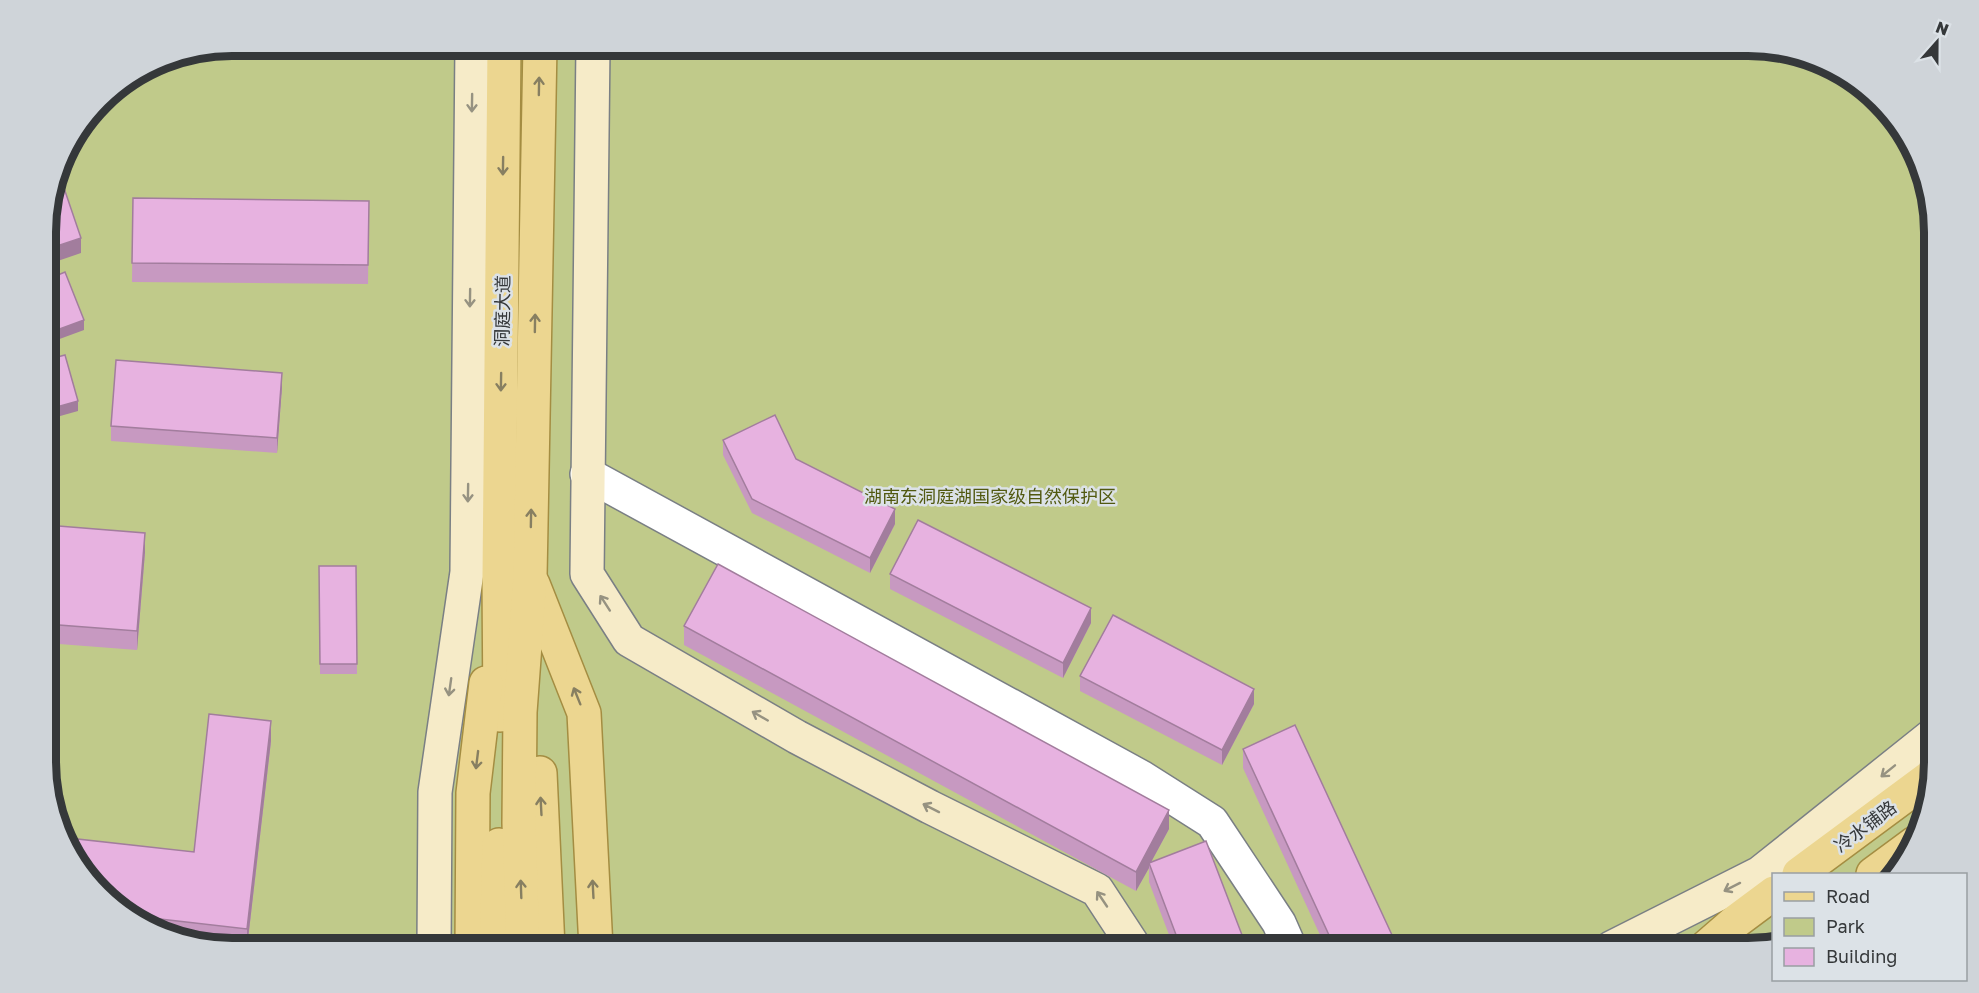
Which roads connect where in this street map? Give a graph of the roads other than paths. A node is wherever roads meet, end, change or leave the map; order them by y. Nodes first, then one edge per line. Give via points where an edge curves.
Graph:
1 (472, 56) edge
2 (504, 56) edge
3 (539, 56) edge
4 (593, 56) edge
5 (586, 474) junction
6 (515, 577) junction
7 (1924, 742) edge
8 (1922, 783) edge
9 (1894, 858) edge
10 (1800, 873) edge
11 (1874, 873) edge
12 (1763, 901) edge
13 (1128, 937) edge
14 (1285, 937) edge
15 (1633, 937) edge
16 (1715, 937) edge
17 (434, 938) edge
18 (472, 938) edge
19 (496, 938) edge
20 (523, 938) edge
21 (547, 938) edge
22 (595, 938) edge

1 -> 17 street via 467,572 435,792
2 -> 6 main road, 洞庭大道
6 -> 3 main road, 洞庭大道
4 - 5 street
13 -> 5 street via 1096,890 797,737 629,640 586,574
5 - 14 street via 1131,772 1212,822
6 -> 18 main road via 473,793
6 - 19 main road via 501,789
20 -> 6 main road
21 -> 6 main road
22 -> 6 main road via 584,713
7 -> 15 street via 1760,873
8 - 10 main road, 冷水铺路
9 - 11 main road
12 - 16 main road

